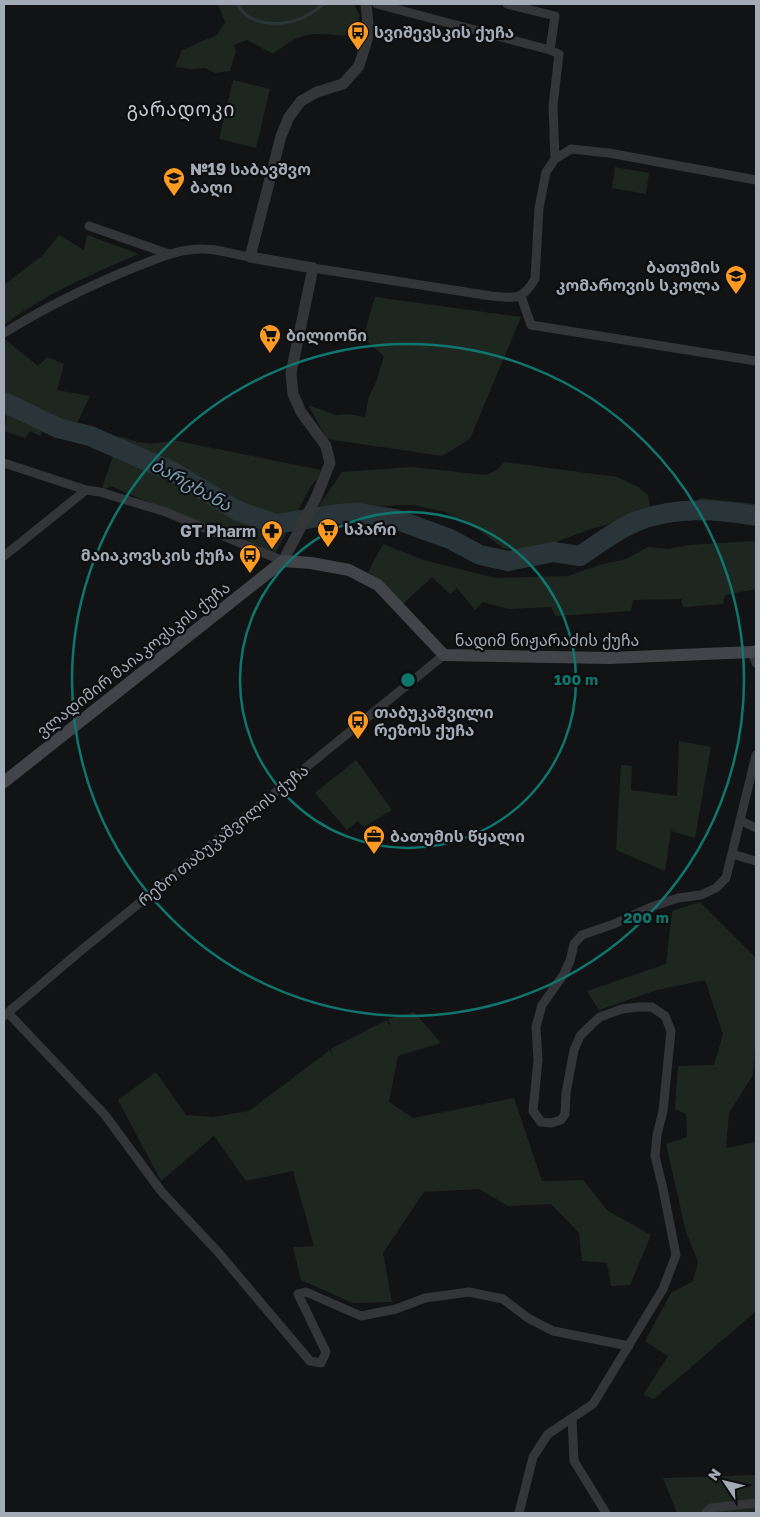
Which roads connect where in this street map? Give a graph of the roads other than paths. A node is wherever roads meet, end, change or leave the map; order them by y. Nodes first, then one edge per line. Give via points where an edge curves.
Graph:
1 (366, 4) edge
2 (377, 4) edge
3 (507, 4) edge
4 (550, 50) junction
5 (555, 159) junction
6 (756, 180) edge
7 (89, 226) dead end
8 (169, 254) junction
9 (250, 257) junction
10 (313, 268) junction
11 (521, 296) junction
12 (4, 333) edge
13 (756, 361) edge
14 (4, 463) edge
15 (86, 490) junction
16 (4, 556) edge
17 (283, 561) junction
18 (755, 655) edge
19 (444, 656) junction
20 (756, 755) edge
21 (4, 782) edge
22 (741, 821) junction
23 (756, 828) edge
24 (732, 854) junction
25 (756, 861) edge
26 (6, 1014) edge
27 (629, 1346) junction
28 (572, 1418) junction
29 (756, 1503) edge
30 (520, 1513) edge
31 (606, 1513) edge
32 (706, 1513) edge

1 - 9 street via 369,33 359,66 343,84 301,101 289,117 281,136
2 - 4 street
3 - 4 street via 555,16
4 - 5 street via 559,54 553,106
5 - 6 street via 571,149
5 - 11 street via 546,172 541,193 535,279
7 - 8 street
8 - 9 street via 205,249
8 - 12 street via 58,300
9 - 10 street
10 - 11 street via 491,296
10 - 17 street via 291,373 293,394 301,412 326,446 330,463 316,498
11 - 13 street via 531,325
14 - 15 street, ნადიმ ნიჟარაძის ქუჩა
15 - 16 street
15 - 17 street, ნადიმ ნიჟარაძის ქუჩა via 166,512
17 - 19 main road, ნადიმ ნიჟარაძის ქუჩა via 350,570 378,586
17 - 21 main road, ვლადიმირ მაიაკოვსკის ქუჩა
18 - 19 main road, ნადიმ ნიჟარაძის ქუჩა via 610,658
19 - 26 street, რეზო თაბუკაშვილის ქუჩა
20 - 22 street
22 - 23 street
22 - 24 street
24 - 25 street
24 - 27 street via 726,878 716,888 701,895 651,907 582,934 574,944 564,974 542,1005 536,1027 538,1060 533,1111 541,1122 552,1123 561,1120 565,1114 574,1050 580,1036 600,1017 622,1009 652,1007 665,1016 671,1032 655,1156 676,1255 663,1289
26 - 27 street via 105,1115 161,1191 218,1252 310,1361 321,1363 326,1352 298,1294 306,1292 360,1316 396,1309 426,1298 469,1292 503,1299 528,1318 553,1331
27 - 28 street via 593,1404
28 - 30 street via 548,1434 532,1457
28 - 31 street via 574,1461
29 - 32 street via 712,1508

